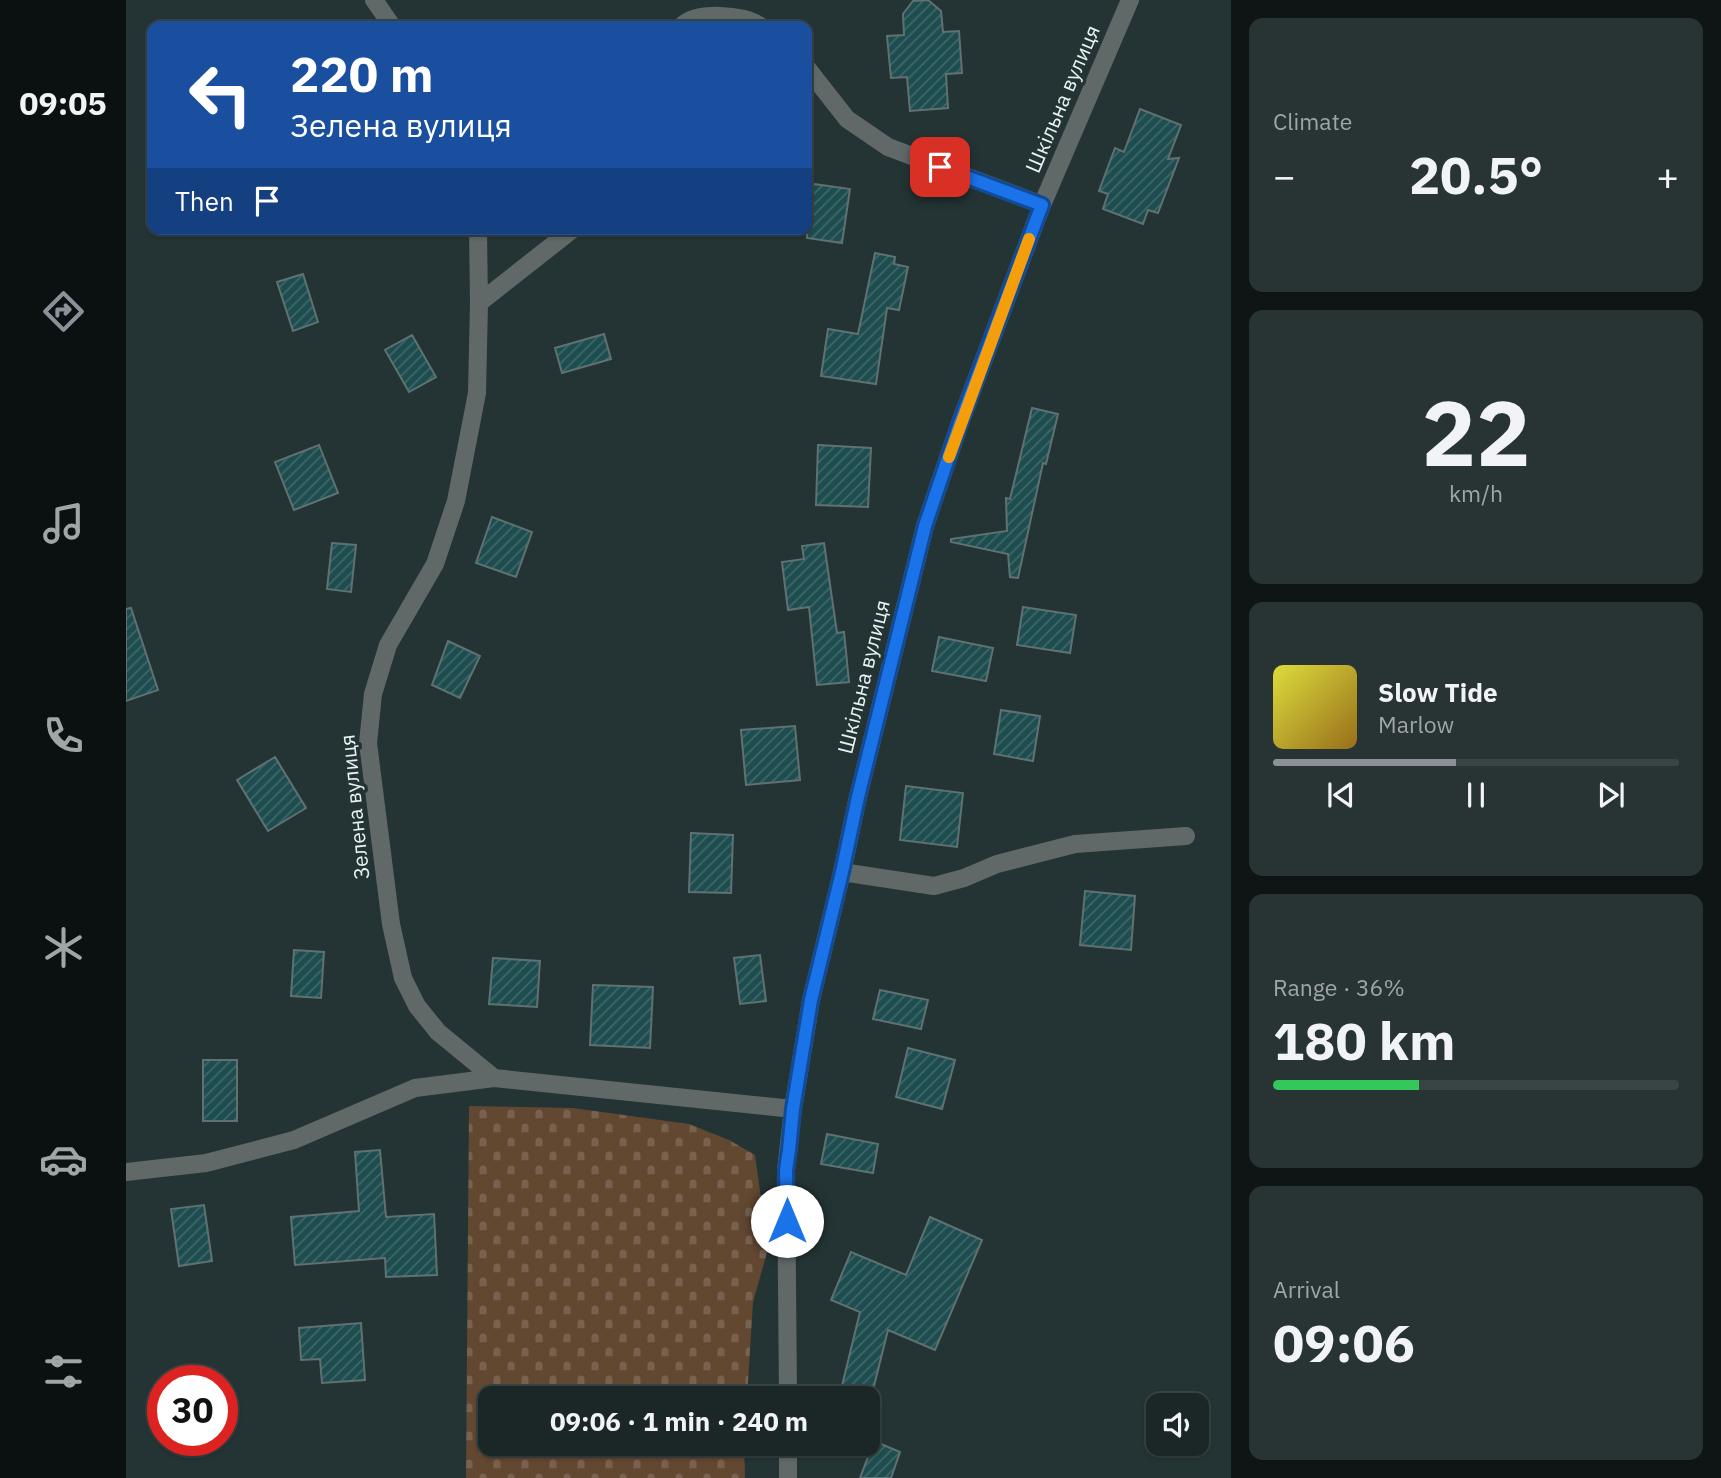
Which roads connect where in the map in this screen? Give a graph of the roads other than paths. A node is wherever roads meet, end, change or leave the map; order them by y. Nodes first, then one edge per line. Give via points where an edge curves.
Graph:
1 (374, 0) edge
2 (1130, 0) edge
3 (389, 21) edge
4 (690, 21) edge
5 (753, 21) edge
6 (812, 74) edge
7 (1042, 205) junction
8 (478, 235) edge
9 (565, 235) edge
10 (479, 303) junction
11 (1186, 836) dead end
12 (842, 872) junction
13 (495, 1078) junction
14 (793, 1109) junction
15 (126, 1172) edge
16 (788, 1386) edge
17 (788, 1456) edge
18 (789, 1478) edge

1 - 3 street
2 - 7 street, Шкільна вулиця
4 - 5 street via 717,15
6 - 7 street via 847,119 888,147
7 - 12 street, Шкільна вулиця via 925,526
8 - 10 street, Зелена вулиця
9 - 10 street
10 - 13 street, Зелена вулиця via 477,393 456,501 435,564 388,645 373,694 368,743 391,924 403,978 416,1006 438,1032
11 - 12 street via 1075,844 934,886
12 - 14 street, Шкільна вулиця via 811,1000
13 - 14 street
13 - 15 street via 415,1088 294,1140 218,1160
14 - 16 street, Шкільна вулиця via 786,1170
17 - 18 street

